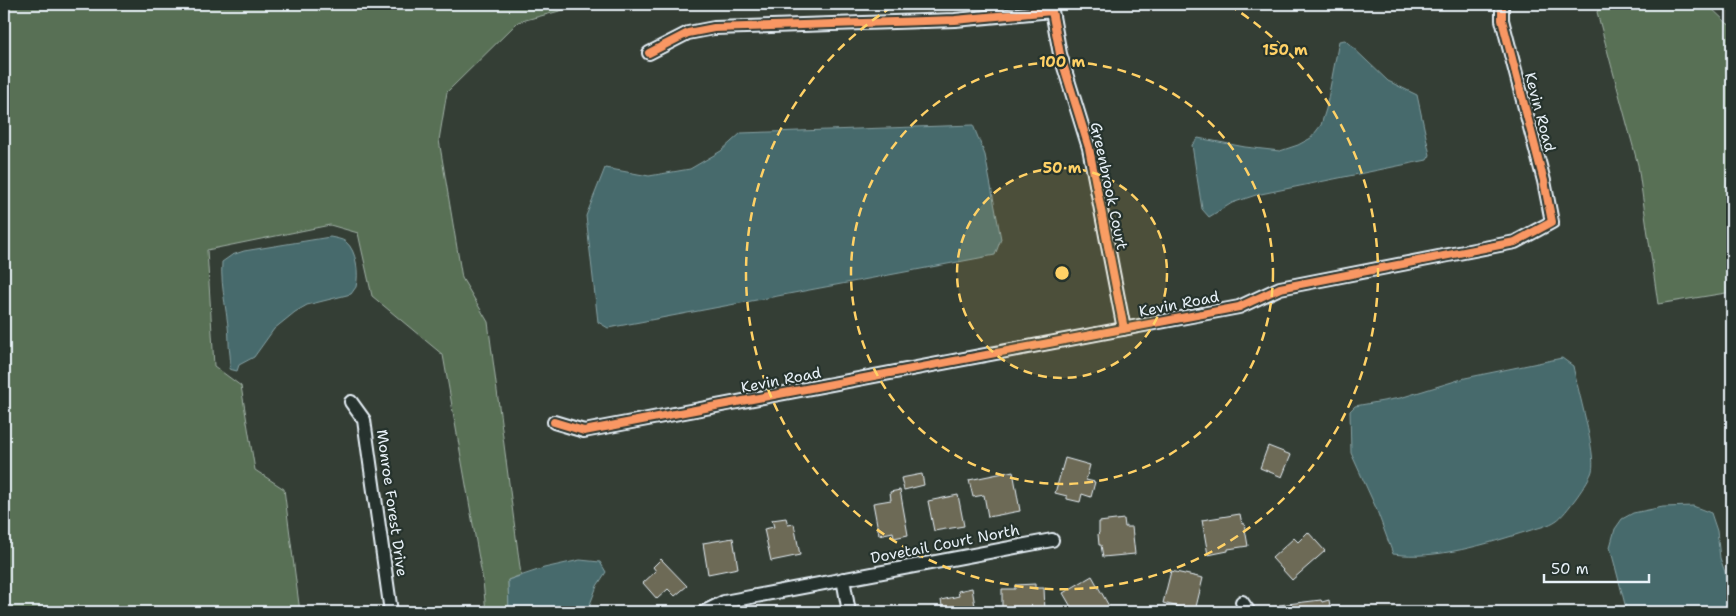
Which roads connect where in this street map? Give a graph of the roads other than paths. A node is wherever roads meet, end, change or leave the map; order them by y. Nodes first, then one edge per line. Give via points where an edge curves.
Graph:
1 (1502, 4) edge
2 (649, 53) dead end
3 (1124, 329) junction
4 (351, 402) dead end
5 (554, 422) dead end
6 (1052, 540) dead end
7 (843, 579) junction
8 (391, 612) edge
9 (704, 612) edge
10 (849, 612) edge

1 - 3 street, Kevin Road via 1502,20 1552,222 1515,242 1280,288 1239,307
2 - 3 street, Greenbrook Court via 688,32 714,28 955,20 1052,11 1060,54 1089,148
3 - 5 street, Kevin Road via 584,431
4 - 8 street, Monroe Forest Drive via 364,420
6 - 7 street, Dovetail Court North
7 - 9 street, Dovetail Court North via 724,602
7 - 10 street

